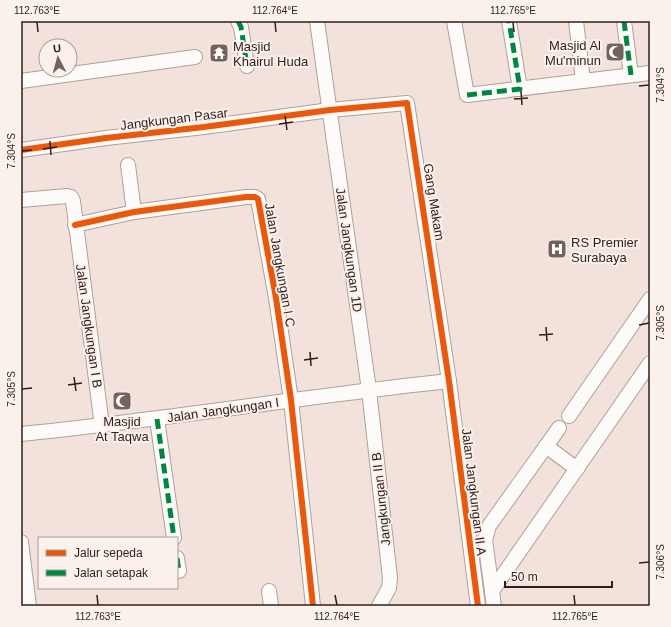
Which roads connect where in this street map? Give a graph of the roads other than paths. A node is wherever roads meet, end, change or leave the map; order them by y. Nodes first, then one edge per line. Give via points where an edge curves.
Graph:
1 (238, 21) edge
2 (317, 21) edge
3 (454, 21) edge
4 (509, 21) edge
5 (576, 21) edge
6 (624, 21) edge
7 (195, 57) dead end
8 (247, 66) dead end
9 (650, 73) edge
10 (631, 75) junction
11 (21, 81) edge
12 (583, 81) junction
13 (520, 89) junction
14 (330, 110) junction
15 (21, 150) edge
16 (128, 165) dead end
17 (21, 200) edge
18 (134, 212) junction
19 (75, 225) junction
20 (650, 299) edge
21 (650, 363) edge
22 (449, 381) junction
23 (369, 390) junction
24 (291, 400) junction
25 (569, 416) dead end
26 (157, 419) junction
27 (102, 426) junction
28 (560, 428) dead end
29 (21, 434) edge
30 (546, 446) junction
31 (577, 469) junction
32 (174, 537) edge
33 (21, 542) edge
34 (269, 591) dead end
35 (492, 591) junction
36 (29, 606) edge
37 (271, 606) edge
38 (314, 606) edge
39 (378, 606) edge
40 (478, 606) edge
41 (494, 606) edge

1 - 8 street via 242,27
2 - 14 street, Jalan Jangkungan 1D
3 - 13 street via 467,95
4 - 13 street
5 - 12 street
6 - 10 street
7 - 11 street
9 - 10 street
10 - 12 street
12 - 13 street
14 - 15 street, Jangkungan Pasar
14 - 22 street, Gang Makam via 407,103
14 - 23 street, Jalan Jangkungan 1D
16 - 18 street
17 - 19 street, Jalan Jangkungan I B via 67,196 73,201
18 - 19 street, Jalan Jangkungan I C
18 - 24 street, Jalan Jangkungan I C via 255,196 258,199
19 - 27 street, Jalan Jangkungan I B
20 - 25 street
21 - 31 street
22 - 23 street, Jalan Jangkungan I
22 - 40 street, Jalan Jangkungan II A
23 - 24 street, Jalan Jangkungan I
23 - 39 street, Jangkungan II B via 390,578 389,588
24 - 26 street, Jalan Jangkungan I
24 - 38 street
26 - 27 street, Jalan Jangkungan I
26 - 32 street
27 - 29 street, Jalan Jangkungan I
28 - 30 street
30 - 31 street
30 - 35 street via 486,533
31 - 35 street
33 - 36 street
34 - 37 street
35 - 41 street

